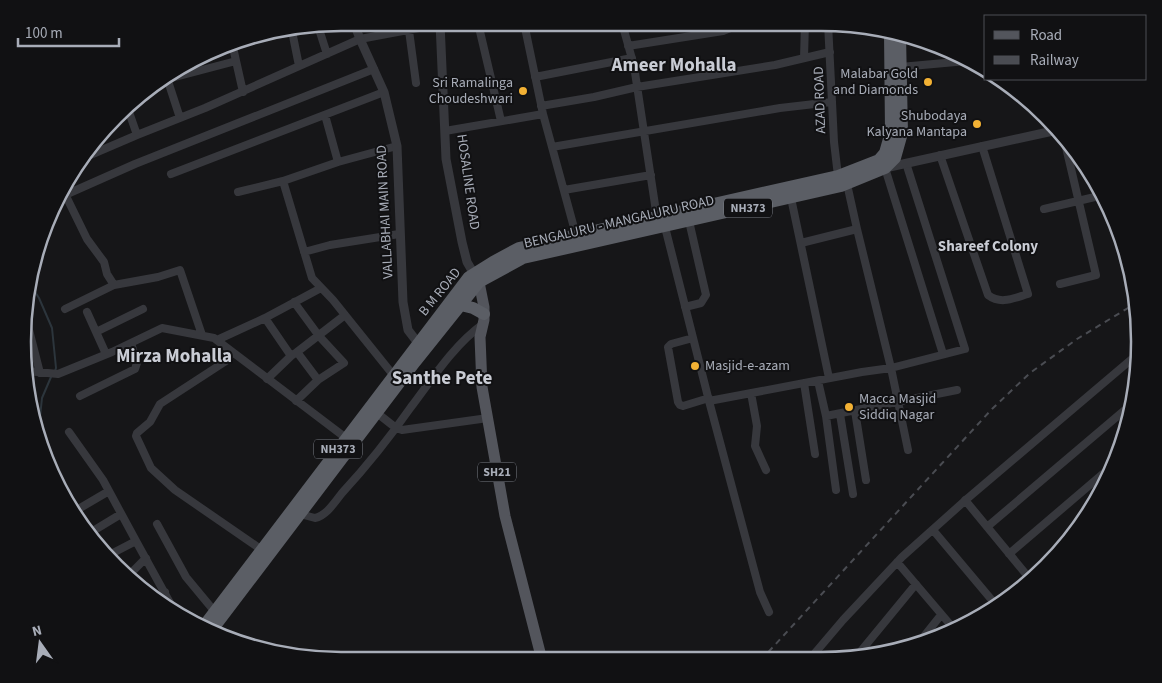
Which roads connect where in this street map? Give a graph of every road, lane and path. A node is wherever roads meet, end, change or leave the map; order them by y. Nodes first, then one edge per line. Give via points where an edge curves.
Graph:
1 (357, 31) edge
2 (390, 31) edge
3 (409, 31) edge
4 (442, 31) edge
5 (480, 31) edge
6 (526, 31) edge
7 (624, 31) edge
8 (723, 31) edge
9 (805, 31) edge
10 (829, 31) edge
11 (320, 32) edge
12 (293, 35) edge
13 (360, 39) junction
14 (890, 39) edge
15 (900, 42) edge
16 (628, 46) junction
17 (234, 51) edge
18 (830, 52) junction
19 (327, 54) junction
20 (632, 58) junction
21 (804, 58) junction
22 (236, 61) junction
23 (955, 62) edge
24 (299, 66) junction
25 (900, 66) junction
26 (374, 69) junction
27 (182, 75) edge
28 (535, 77) junction
29 (416, 84) dead end
30 (167, 85) edge
31 (637, 87) junction
32 (242, 92) junction
33 (384, 92) junction
34 (832, 102) junction
35 (542, 110) junction
36 (896, 114) junction
37 (130, 115) edge
38 (325, 115) junction
39 (180, 118) junction
40 (501, 121) junction
41 (645, 130) junction
42 (445, 132) junction
43 (1049, 132) edge
44 (137, 135) junction
45 (397, 146) junction
46 (982, 146) junction
47 (552, 147) junction
48 (95, 153) edge
49 (1067, 154) edge
50 (940, 155) junction
51 (338, 162) junction
52 (906, 163) junction
53 (886, 168) junction
54 (171, 174) dead end
55 (651, 174) junction
56 (843, 180) junction
57 (283, 181) junction
58 (71, 190) edge
59 (564, 190) junction
60 (238, 192) dead end
61 (1095, 197) edge
62 (66, 198) edge
63 (791, 198) junction
64 (1078, 200) junction
65 (1044, 209) dead end
66 (689, 222) junction
67 (661, 223) junction
68 (857, 229) junction
69 (400, 234) junction
70 (577, 240) junction
71 (801, 244) junction
72 (304, 252) junction
73 (477, 278) junction
74 (114, 284) junction
75 (1060, 284) dead end
76 (321, 288) junction
77 (294, 302) junction
78 (461, 305) junction
79 (685, 307) junction
80 (65, 309) dead end
81 (143, 309) dead end
82 (87, 312) dead end
83 (345, 315) junction
84 (265, 318) junction
85 (483, 319) junction
86 (96, 332) junction
87 (202, 335) junction
88 (31, 336) edge
89 (318, 336) junction
90 (693, 338) junction
91 (217, 340) junction
92 (131, 343) junction
93 (418, 343) junction
94 (232, 352) junction
95 (106, 354) junction
96 (294, 354) junction
97 (943, 354) junction
98 (1130, 360) edge
99 (891, 368) junction
100 (33, 371) edge
101 (42, 373) junction
102 (394, 376) junction
103 (829, 378) junction
104 (267, 379) junction
105 (318, 380) junction
106 (818, 380) junction
107 (804, 383) junction
108 (957, 390) dead end
109 (751, 393) junction
110 (80, 396) dead end
111 (709, 399) junction
112 (296, 401) junction
113 (898, 402) junction
114 (855, 411) junction
115 (1123, 412) edge
116 (377, 413) junction
117 (840, 414) junction
118 (826, 416) junction
119 (488, 418) junction
120 (396, 428) junction
121 (69, 432) dead end
122 (346, 438) junction
123 (908, 450) dead end
124 (815, 454) dead end
125 (766, 470) dead end
126 (1100, 476) edge
127 (866, 480) dead end
128 (836, 490) dead end
129 (109, 491) junction
130 (853, 494) dead end
131 (965, 500) junction
132 (80, 508) edge
133 (121, 514) junction
134 (300, 514) junction
135 (157, 524) dead end
136 (987, 527) junction
137 (95, 530) edge
138 (931, 531) junction
139 (136, 541) junction
140 (262, 550) junction
141 (114, 552) edge
142 (1009, 554) junction
143 (146, 558) junction
144 (897, 562) junction
145 (133, 571) edge
146 (1026, 574) edge
147 (916, 584) junction
148 (165, 592) junction
149 (162, 594) edge
150 (169, 599) edge
151 (992, 600) edge
152 (988, 602) edge
153 (215, 612) junction
154 (769, 612) dead end
155 (942, 614) junction
156 (208, 621) edge
157 (949, 624) edge
158 (216, 625) edge
159 (926, 633) edge
160 (863, 649) edge
161 (540, 652) edge
162 (816, 652) edge

1 - 13 street, VALLABHAI MAIN ROAD
2 - 13 street
3 - 29 street
4 - 42 street, HOSALINE ROAD
5 - 40 street
6 - 28 street
7 - 16 street
8 - 16 street
9 - 21 street
10 - 18 street, AZAD ROAD
11 - 19 street
12 - 24 street
13 - 19 street
13 - 26 street, VALLABHAI MAIN ROAD
14 - 36 highway, NH373
15 - 25 highway, NH373
16 - 20 street
17 - 22 street
18 - 21 street
18 - 34 street, AZAD ROAD
19 - 24 street
20 - 28 street
20 - 31 street
21 - 31 street
22 - 27 street
22 - 32 street
23 - 25 street
24 - 32 street
25 - 36 highway, NH373
26 - 33 street, VALLABHAI MAIN ROAD
26 - 58 street
28 - 35 street
30 - 39 street
31 - 35 street
31 - 41 street
32 - 39 street
33 - 38 street
33 - 45 street, VALLABHAI MAIN ROAD
34 - 41 street
34 - 56 street, AZAD ROAD via 834,142
35 - 40 street
35 - 47 street
36 - 53 highway, NH373 via 902,134 894,158
36 - 56 highway, NH373 via 880,160
37 - 44 street
38 - 51 street
38 - 54 street
39 - 44 street
40 - 42 street
41 - 47 street
41 - 55 street
42 - 73 street, HOSALINE ROAD via 446,159 462,242 467,262
43 - 46 street
44 - 48 street
45 - 51 street
45 - 69 street, VALLABHAI MAIN ROAD
46 - 50 street
46 - 50 street via 1028,294 1005,300 998,301 988,295
47 - 59 street
49 - 64 street
50 - 52 street
51 - 57 street
52 - 53 street
52 - 97 street via 965,349
53 - 56 highway, BENGALURU - MANGALURU ROAD / NH373
53 - 97 street
55 - 59 street
55 - 67 street
56 - 63 highway, BENGALURU - MANGALURU ROAD / NH373
56 - 67 highway, NH373
56 - 68 street, AZAD ROAD
57 - 60 street
57 - 72 street
59 - 70 street
61 - 64 street
62 - 74 street
63 - 66 highway, BENGALURU - MANGALURU ROAD / NH373
63 - 71 street
64 - 65 street
64 - 75 street via 1096,275
66 - 67 highway, BENGALURU - MANGALURU ROAD / NH373
66 - 79 street via 706,295 701,303
67 - 70 highway, NH373
67 - 79 street
68 - 71 street
68 - 99 street, AZAD ROAD
69 - 72 street
69 - 93 street, VALLABHAI MAIN ROAD via 403,302 408,330
70 - 73 highway, BENGALURU - MANGALURU ROAD / NH373
71 - 103 street
72 - 76 street via 312,278
73 - 78 highway, BENGALURU - MANGALURU ROAD / NH373
73 - 85 main road, SH21
73 - 93 highway, B M ROAD / NH373 via 469,277
74 - 80 street
74 - 87 street via 180,270
76 - 77 street
76 - 83 street
77 - 84 street
77 - 89 street
78 - 85 highway via 473,308
78 - 116 highway, BENGALURU - MANGALURU ROAD / NH373
79 - 90 street
81 - 86 street
82 - 86 street
83 - 89 street
83 - 102 street
84 - 91 street
84 - 96 street
85 - 119 main road, SH21 via 480,336 482,387
85 - 120 street via 451,353
86 - 95 street
87 - 91 street
87 - 92 street via 162,328
88 - 101 street
89 - 96 street
89 - 105 street via 344,364
90 - 111 street
90 - 111 street via 668,347 678,402 683,406
91 - 94 street
92 - 95 street
92 - 110 street via 137,363 135,369
93 - 102 highway, B M ROAD / NH373
94 - 104 street
94 - 140 street via 226,361 160,404 150,422 136,436 151,468 175,490
95 - 101 street via 58,374
96 - 104 street
96 - 105 street
97 - 99 street
98 - 131 street
99 - 103 street
99 - 113 street, AZAD ROAD
100 - 101 street
102 - 122 highway, B M ROAD / NH373
103 - 106 street
104 - 112 street
105 - 112 street
106 - 107 street
106 - 118 street
107 - 109 street
107 - 124 street
108 - 113 street
109 - 111 street
109 - 125 street via 757,426 755,442
111 - 154 street via 760,592
112 - 122 street
113 - 114 street
113 - 123 street, AZAD ROAD
114 - 117 street
114 - 127 street
115 - 136 street
116 - 120 street
116 - 134 highway, BENGALURU - MANGALURU ROAD / NH373
117 - 118 street
117 - 130 street
118 - 128 street
119 - 120 street via 402,430
119 - 161 main road, SH21 via 505,516
120 - 134 street via 322,516 314,518
121 - 129 street
122 - 140 highway, B M ROAD / NH373
126 - 142 street
129 - 132 street
129 - 133 street
131 - 136 street
131 - 138 street
133 - 137 street
133 - 139 street
134 - 158 highway, BENGALURU - MANGALURU ROAD / NH373
135 - 153 street via 186,577
136 - 142 street
138 - 144 street
138 - 151 street
138 - 152 street
139 - 141 street
139 - 143 street
140 - 153 highway, B M ROAD / NH373
142 - 146 street
143 - 145 street
143 - 148 street
144 - 147 street
144 - 162 street
147 - 155 street
147 - 160 street
148 - 149 street
148 - 150 street
153 - 156 highway, B M ROAD / NH373
155 - 157 street
155 - 159 street

